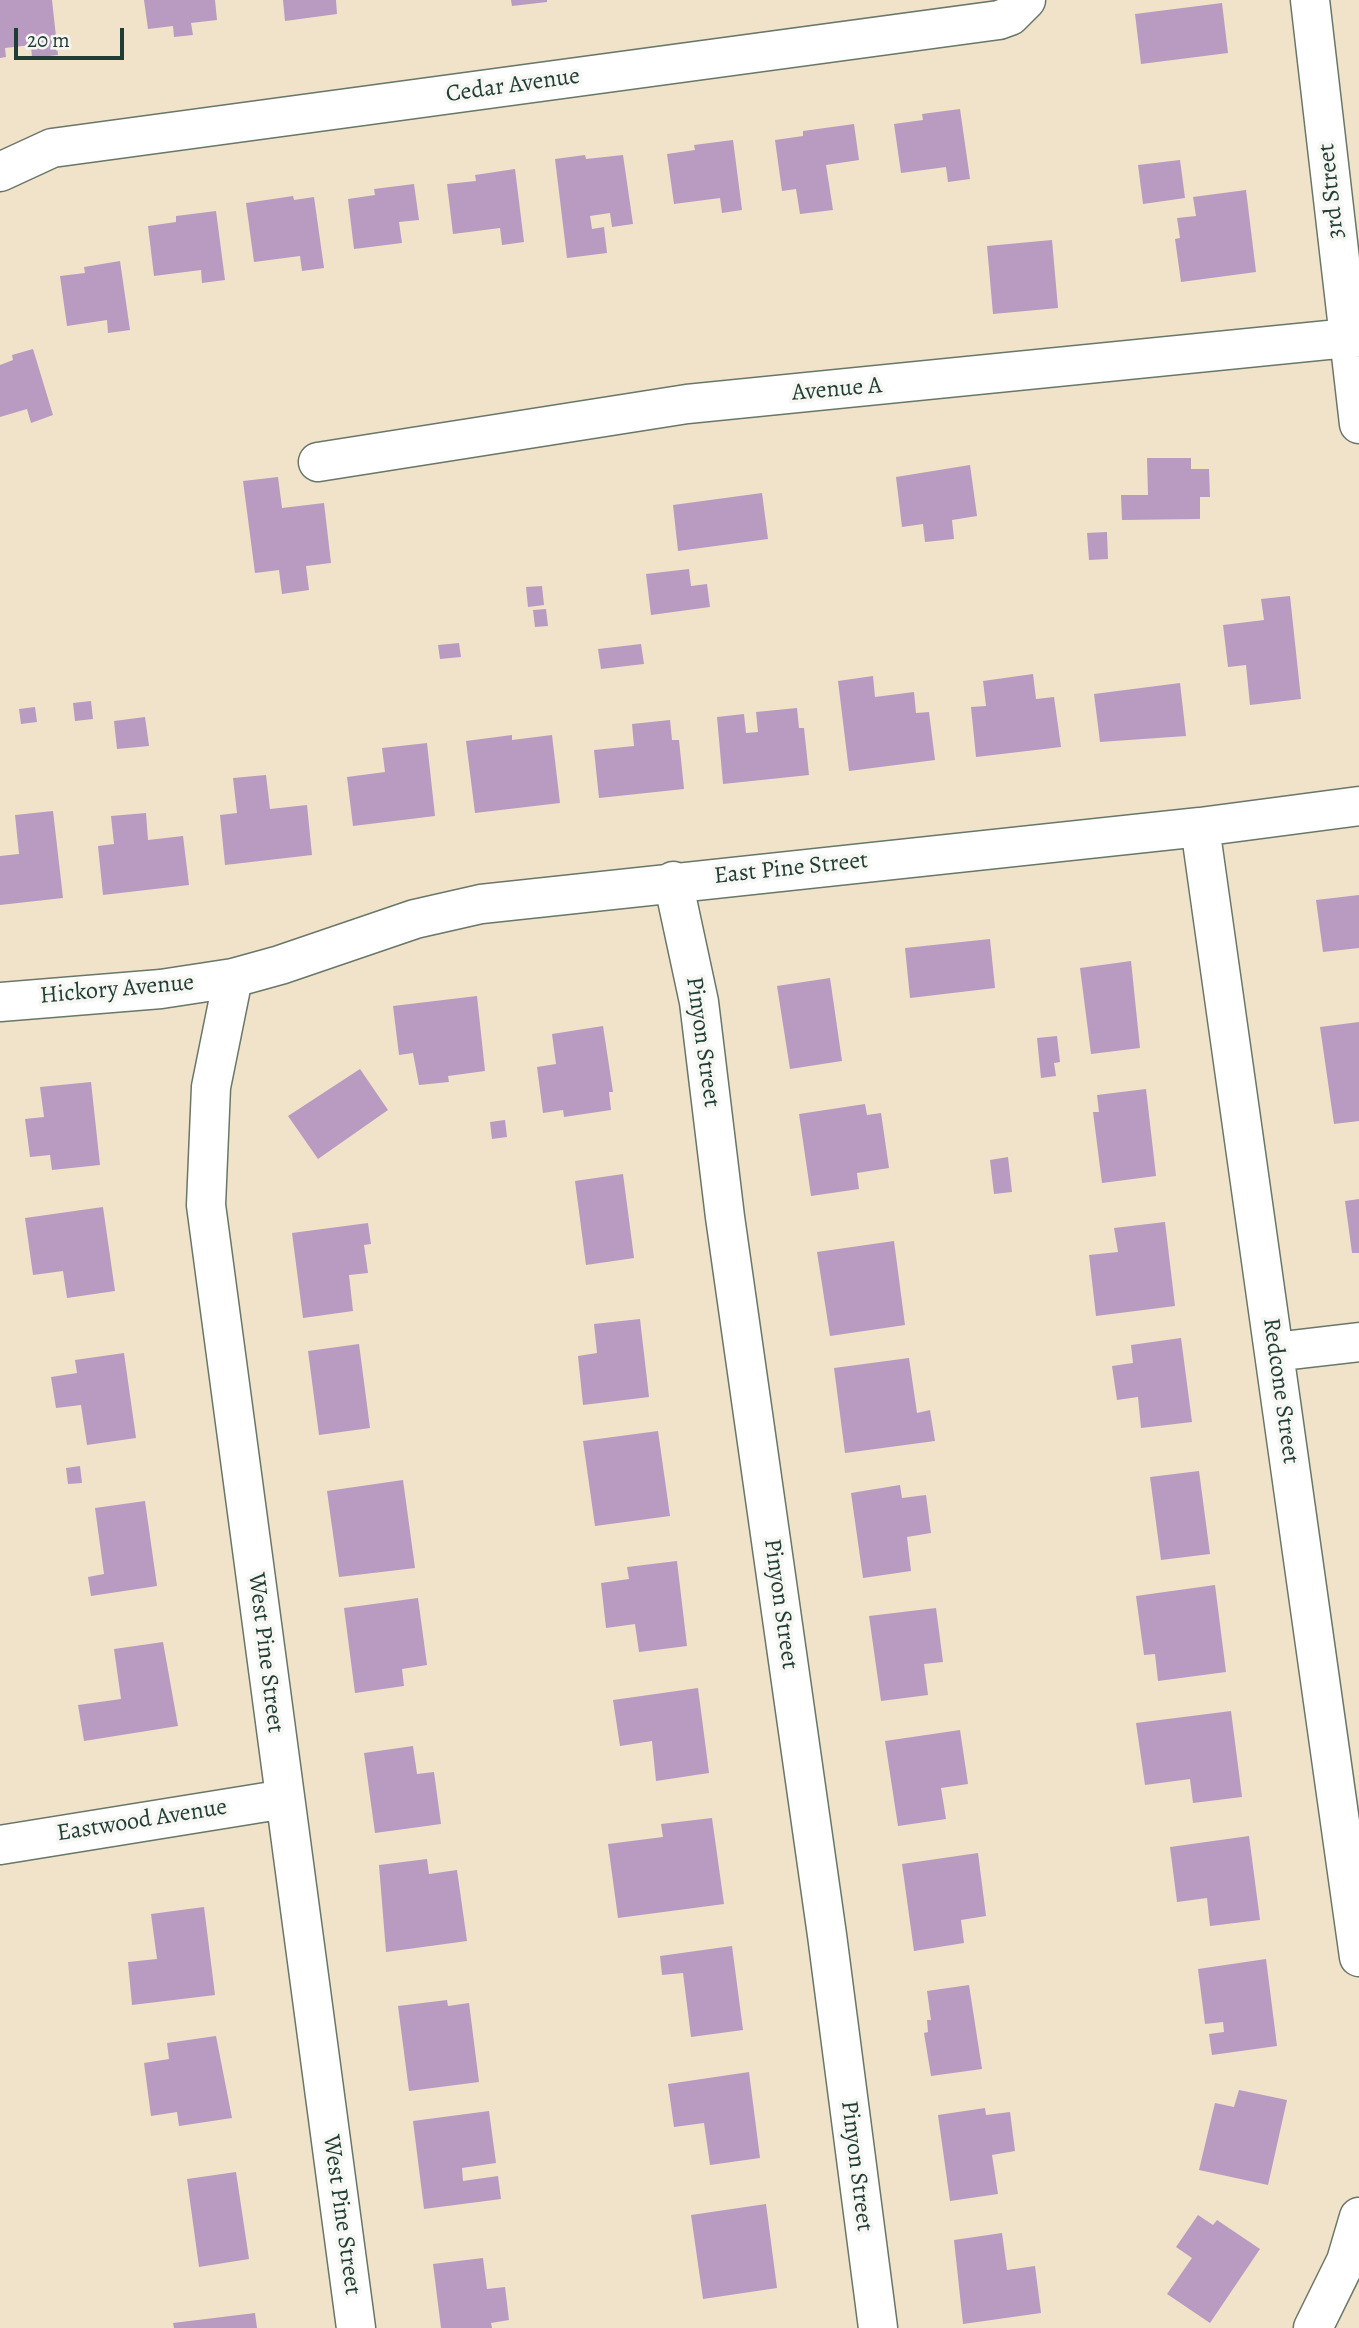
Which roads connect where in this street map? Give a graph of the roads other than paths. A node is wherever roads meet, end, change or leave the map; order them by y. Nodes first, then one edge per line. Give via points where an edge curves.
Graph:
1 (1311, 0) edge
2 (1025, 1) edge
3 (0, 172) edge
4 (1353, 337) edge
5 (1359, 424) edge
6 (318, 462) dead end
7 (1359, 806) edge
8 (1200, 827) junction
9 (673, 881) junction
10 (233, 978) junction
11 (0, 1002) edge
12 (1359, 1342) edge
13 (1274, 1352) junction
14 (285, 1799) junction
15 (0, 1845) edge
16 (1359, 1956) edge
17 (1359, 2217) edge
18 (356, 2328) edge
19 (878, 2328) edge
20 (1313, 2328) edge

1 - 4 street, 3rd Street
2 - 3 street, Cedar Avenue via 999,20 52,148
4 - 5 street, 3rd Street
4 - 6 street, Avenue A via 687,404
7 - 8 street, East Pine Street
8 - 9 street, East Pine Street
8 - 13 street, Redcone Street
9 - 10 street, East Pine Street via 481,904 415,919
9 - 19 street, Pinyon Street via 699,1002
10 - 11 street, Hickory Avenue via 161,989
10 - 14 street, West Pine Street via 211,1087 206,1205
12 - 13 street
13 - 16 street, Redcone Street
14 - 15 street, Eastwood Avenue
14 - 18 street, West Pine Street
17 - 20 street via 1346,2261

